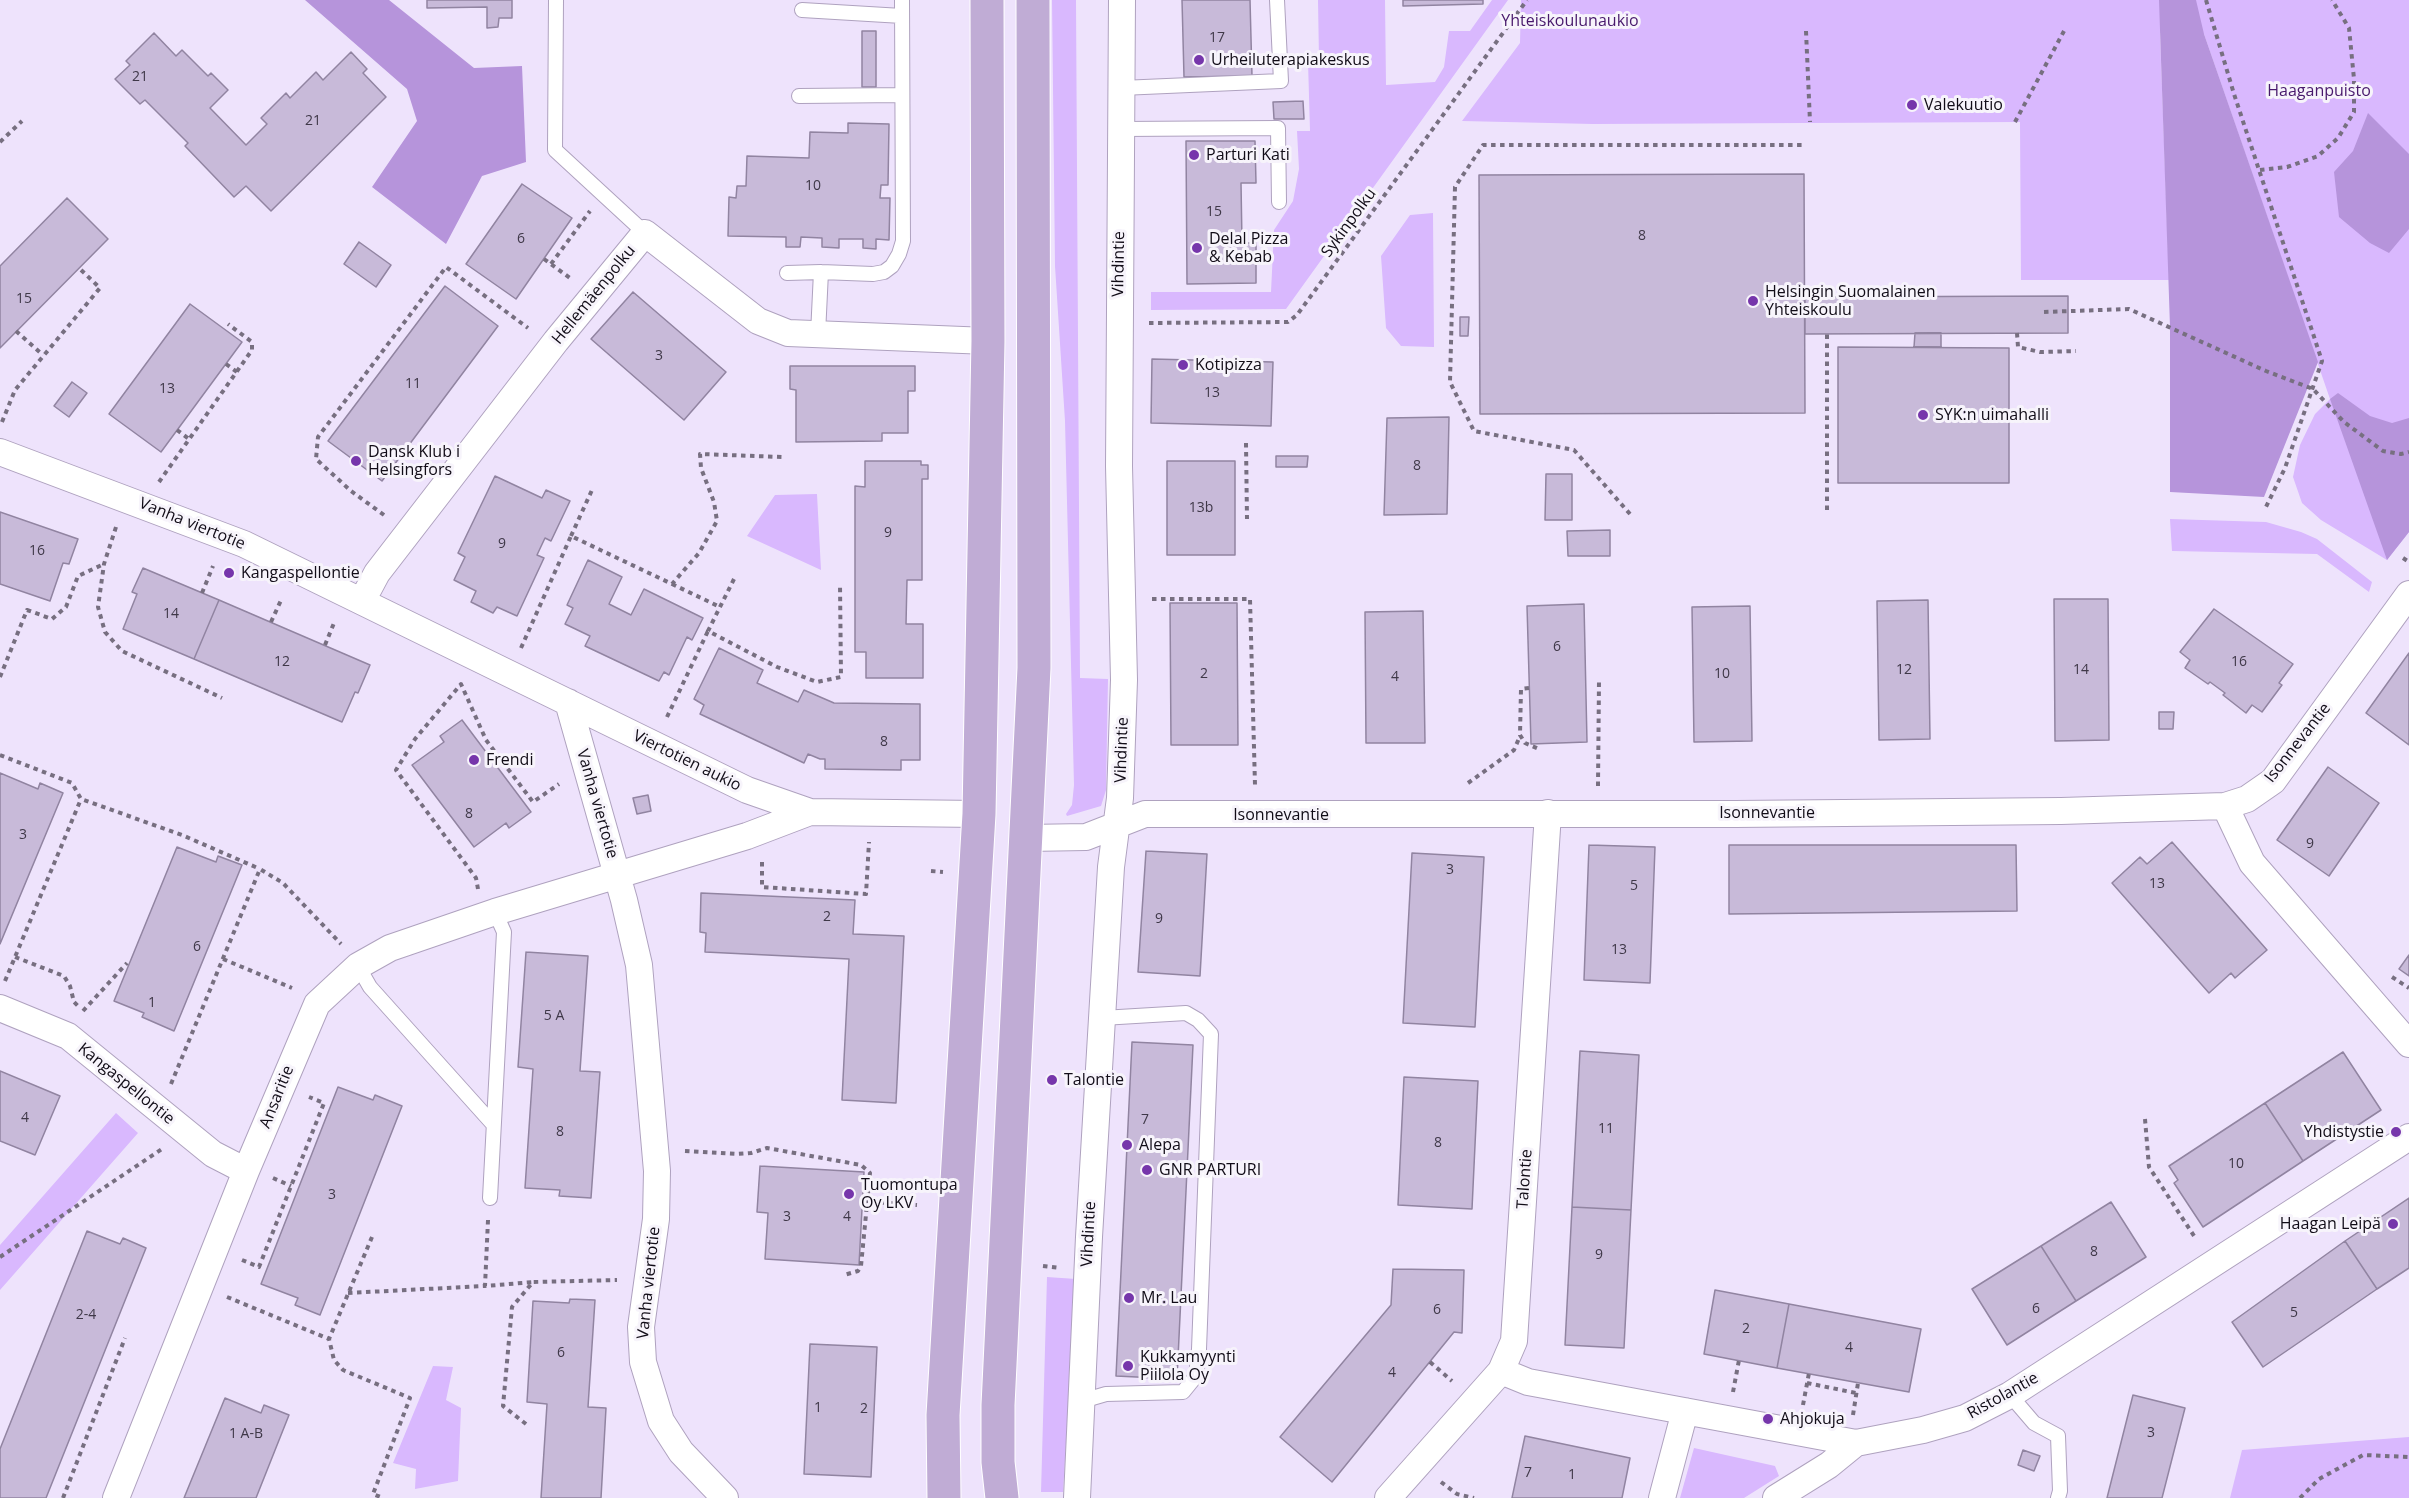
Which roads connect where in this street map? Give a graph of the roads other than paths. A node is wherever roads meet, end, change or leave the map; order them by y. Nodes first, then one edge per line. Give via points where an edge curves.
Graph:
1 (556, 0) edge
2 (902, 0) edge
3 (987, 0) edge
4 (1033, 0) edge
5 (1122, 0) edge
6 (1277, 0) edge
7 (802, 10) dead end
8 (902, 16) junction
9 (1121, 88) junction
10 (902, 95) junction
11 (799, 96) dead end
12 (1121, 129) junction
13 (1279, 202) dead end
14 (645, 233) junction
15 (820, 272) junction
16 (787, 273) dead end
17 (818, 334) junction
18 (988, 341) junction
19 (0, 452) edge
20 (2409, 594) edge
21 (362, 601) junction
22 (568, 702) junction
23 (2225, 806) junction
24 (810, 812) junction
25 (1548, 813) junction
26 (979, 814) junction
27 (1115, 825) junction
28 (1027, 838) junction
29 (617, 875) junction
30 (489, 914) junction
31 (358, 966) junction
32 (2, 996) edge
33 (1102, 1018) junction
34 (2409, 1044) edge
35 (492, 1123) junction
36 (2409, 1137) edge
37 (257, 1174) junction
38 (489, 1198) road end
39 (1501, 1371) junction
40 (2010, 1395) junction
41 (1082, 1401) junction
42 (1685, 1411) junction
43 (1856, 1443) junction
44 (116, 1498) edge
45 (725, 1498) edge
46 (944, 1498) edge
47 (1002, 1498) edge
48 (1077, 1498) edge
49 (1388, 1498) edge
50 (1662, 1498) edge
51 (1776, 1498) edge
52 (2058, 1498) edge

1 - 14 lane via 555,150
2 - 8 lane
3 - 18 main road
4 - 28 main road via 1034,668
5 - 9 street, Vihdintie
6 - 9 lane via 1281,81
7 - 8 lane
8 - 10 lane
9 - 12 street, Vihdintie
10 - 11 lane
10 - 15 lane via 903,241 899,254 884,272
12 - 13 lane via 1278,128
12 - 27 street, Vihdintie via 1119,466 1124,680 1120,798
14 - 17 street, Hellemäenpolku via 758,321 788,333
14 - 21 street, Hellemäenpolku via 377,573
15 - 16 lane
15 - 17 lane
17 - 18 street, Hellemäenpolku
18 - 26 main road
19 - 21 street, Vanha viertotie via 244,544
20 - 23 street, Isonnevantie via 2273,781 2247,799
21 - 22 street, Vanha viertotie
22 - 24 street, Viertotien aukio via 747,790
22 - 29 street, Vanha viertotie
23 - 25 street, Isonnevantie via 2061,811
23 - 34 street via 2252,863
24 - 26 street, Viertotien aukio
24 - 29 street, Viertotien aukio via 747,836
25 - 27 street, Isonnevantie via 1145,814
25 - 39 street, Talontie via 1514,1341
26 - 46 main road via 944,1415
27 - 28 street, Isonnevantie via 1086,837
27 - 33 street, Vihdintie
28 - 47 main road via 998,1405
29 - 30 street, Ansaritie
29 - 45 street, Vanha viertotie via 639,966 657,1171 656,1219 641,1327 643,1362 662,1421 681,1452
30 - 31 street, Ansaritie via 390,948
30 - 35 lane via 504,932
31 - 35 lane via 370,987
31 - 37 street, Ansaritie via 316,1004
32 - 37 street, Kangaspellontie via 68,1036 213,1154
33 - 41 street, Vihdintie
33 - 41 lane via 1186,1013 1211,1034 1199,1349 1196,1376 1183,1392 1107,1394
35 - 38 lane
36 - 40 street, Ristolantie
37 - 44 street, Ansaritie via 200,1287
39 - 42 street, Ristolantie via 1528,1383
39 - 49 street, Talontie
40 - 43 street, Ristolantie via 1965,1418
40 - 52 lane via 2034,1423 2058,1436
41 - 48 street, Vihdintie
42 - 43 street, Ristolantie
42 - 50 street
43 - 51 street

